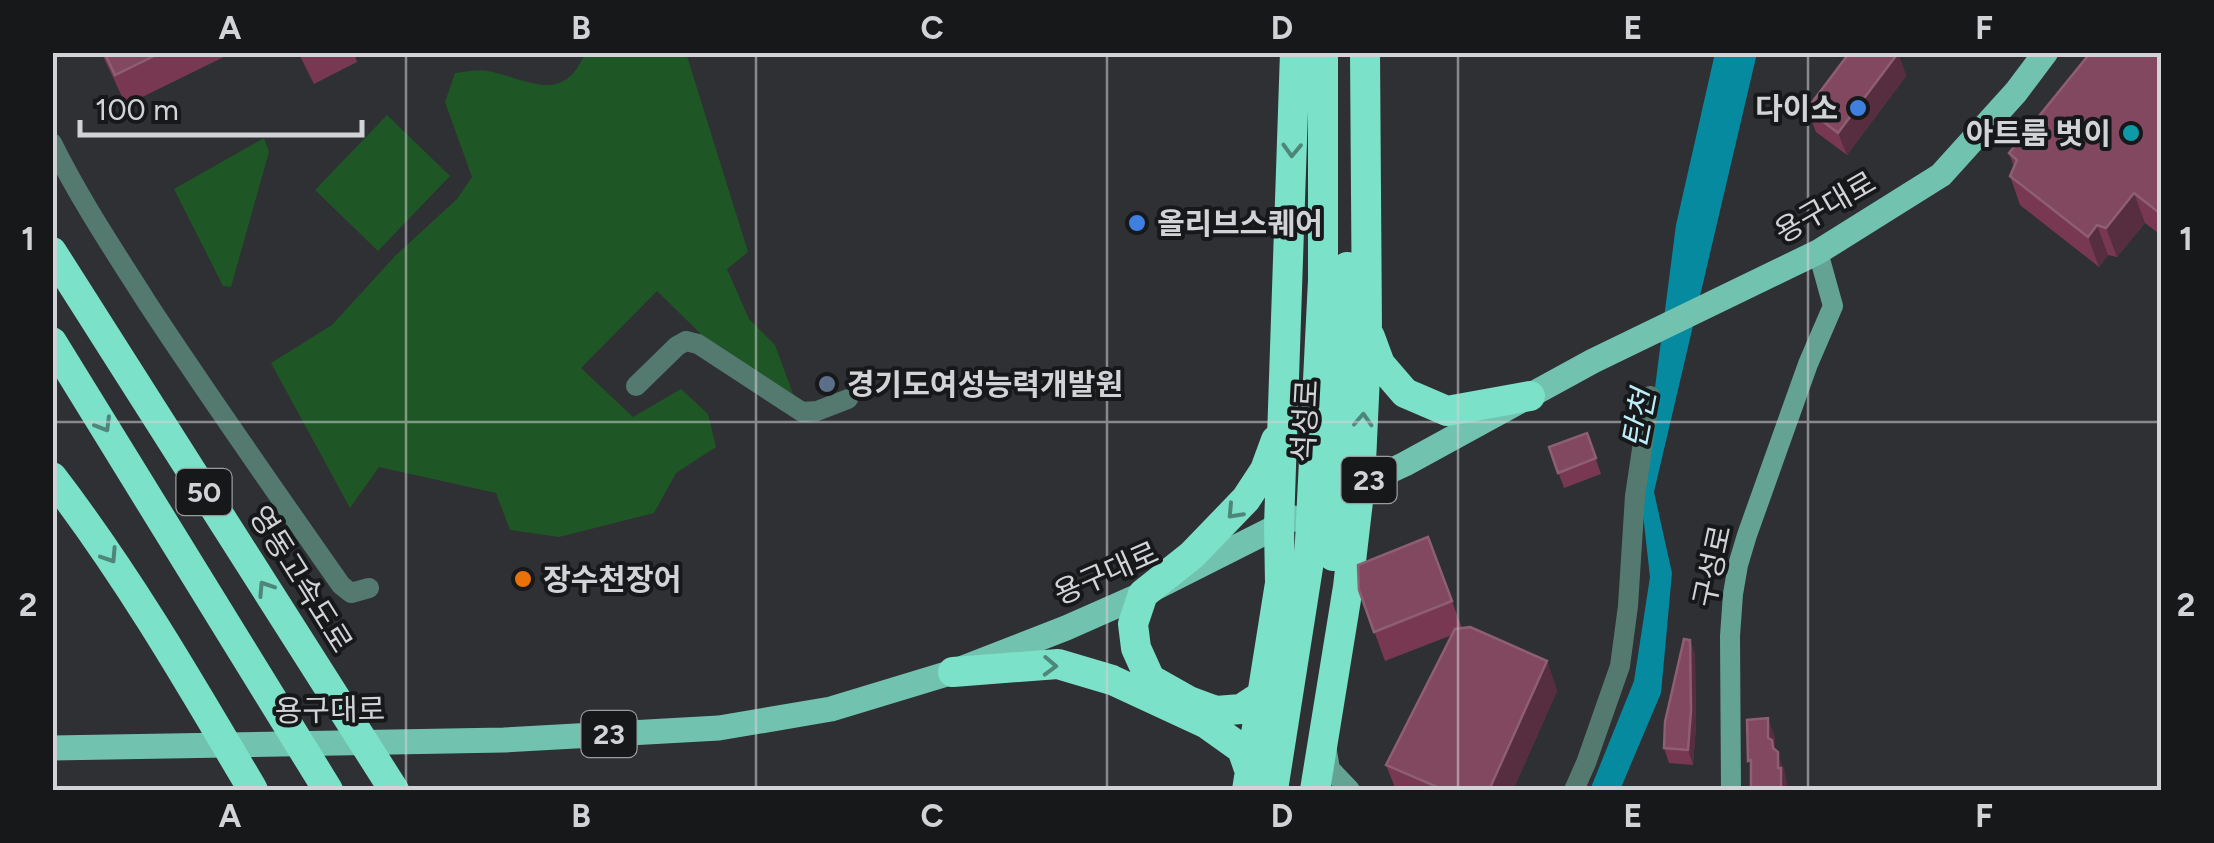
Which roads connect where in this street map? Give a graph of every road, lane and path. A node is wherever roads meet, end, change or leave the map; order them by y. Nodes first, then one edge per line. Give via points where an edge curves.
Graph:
1 (1294, 52) edge
2 (1323, 52) edge
3 (1349, 52) edge
4 (1365, 52) edge
5 (2046, 52) edge
6 (52, 143) edge
7 (52, 234) edge
8 (52, 252) edge
9 (1818, 252) junction
10 (1335, 281) junction
11 (1287, 312) junction
12 (90, 314) junction
13 (1368, 332) junction
14 (52, 342) edge
15 (636, 386) dead end
16 (1284, 393) junction
17 (1530, 396) junction
18 (1650, 396) dead end
19 (848, 399) dead end
20 (52, 476) edge
21 (1360, 484) junction
22 (1280, 526) junction
23 (369, 588) dead end
24 (1143, 594) junction
25 (1269, 646) junction
26 (1336, 654) junction
27 (953, 672) junction
28 (1304, 679) junction
29 (1261, 696) junction
30 (1324, 733) junction
31 (52, 748) edge
32 (1257, 784) edge
33 (253, 790) edge
34 (328, 790) edge
35 (394, 790) edge
36 (1296, 790) edge
37 (1315, 790) edge
38 (1350, 790) edge
39 (1574, 790) edge
40 (1731, 790) edge

1 -> 11 highway
2 - 10 highway, 석성로
3 - 10 highway, 석성로
4 - 13 highway
5 - 9 main road, 용구대로 / 23 via 1941,176
6 - 23 street via 200,384 341,585 351,593
7 - 12 highway
8 - 12 highway, 영동고속도로 / 50
9 - 17 main road, 용구대로 / 23
9 - 40 main road, 구성로 via 1832,306 1733,594
10 - 28 highway, 석성로
11 - 13 highway via 1298,333 1334,354 1350,356
11 - 16 highway
35 -> 12 highway, 영동고속도로 / 50
13 - 17 highway via 1380,364 1405,394 1447,411
21 -> 13 highway
14 -> 34 highway, 50
15 - 19 street via 686,342 802,412
16 - 22 highway
16 -> 24 highway via 1278,435 1246,500
17 - 21 main road, 용구대로 / 23
18 - 39 street via 1620,666
20 -> 33 highway via 178,662
21 - 22 main road, 용구대로 / 23
21 - 26 highway
22 - 24 main road, 용구대로 / 23
22 - 25 highway via 1280,583
24 - 27 main road, 용구대로 / 23
24 - 29 highway via 1133,624 1150,679 1216,711 1240,709
25 - 26 highway via 1288,627 1310,621 1329,630
25 - 29 highway
26 - 30 highway
27 - 31 main road, 용구대로 / 23 via 831,709 719,728 504,740
27 -> 32 highway via 1058,664 1112,680 1207,724 1242,749
28 - 32 highway, 석성로
28 - 36 highway, 석성로
29 - 32 highway
30 - 37 highway
30 - 38 main road via 1330,769

